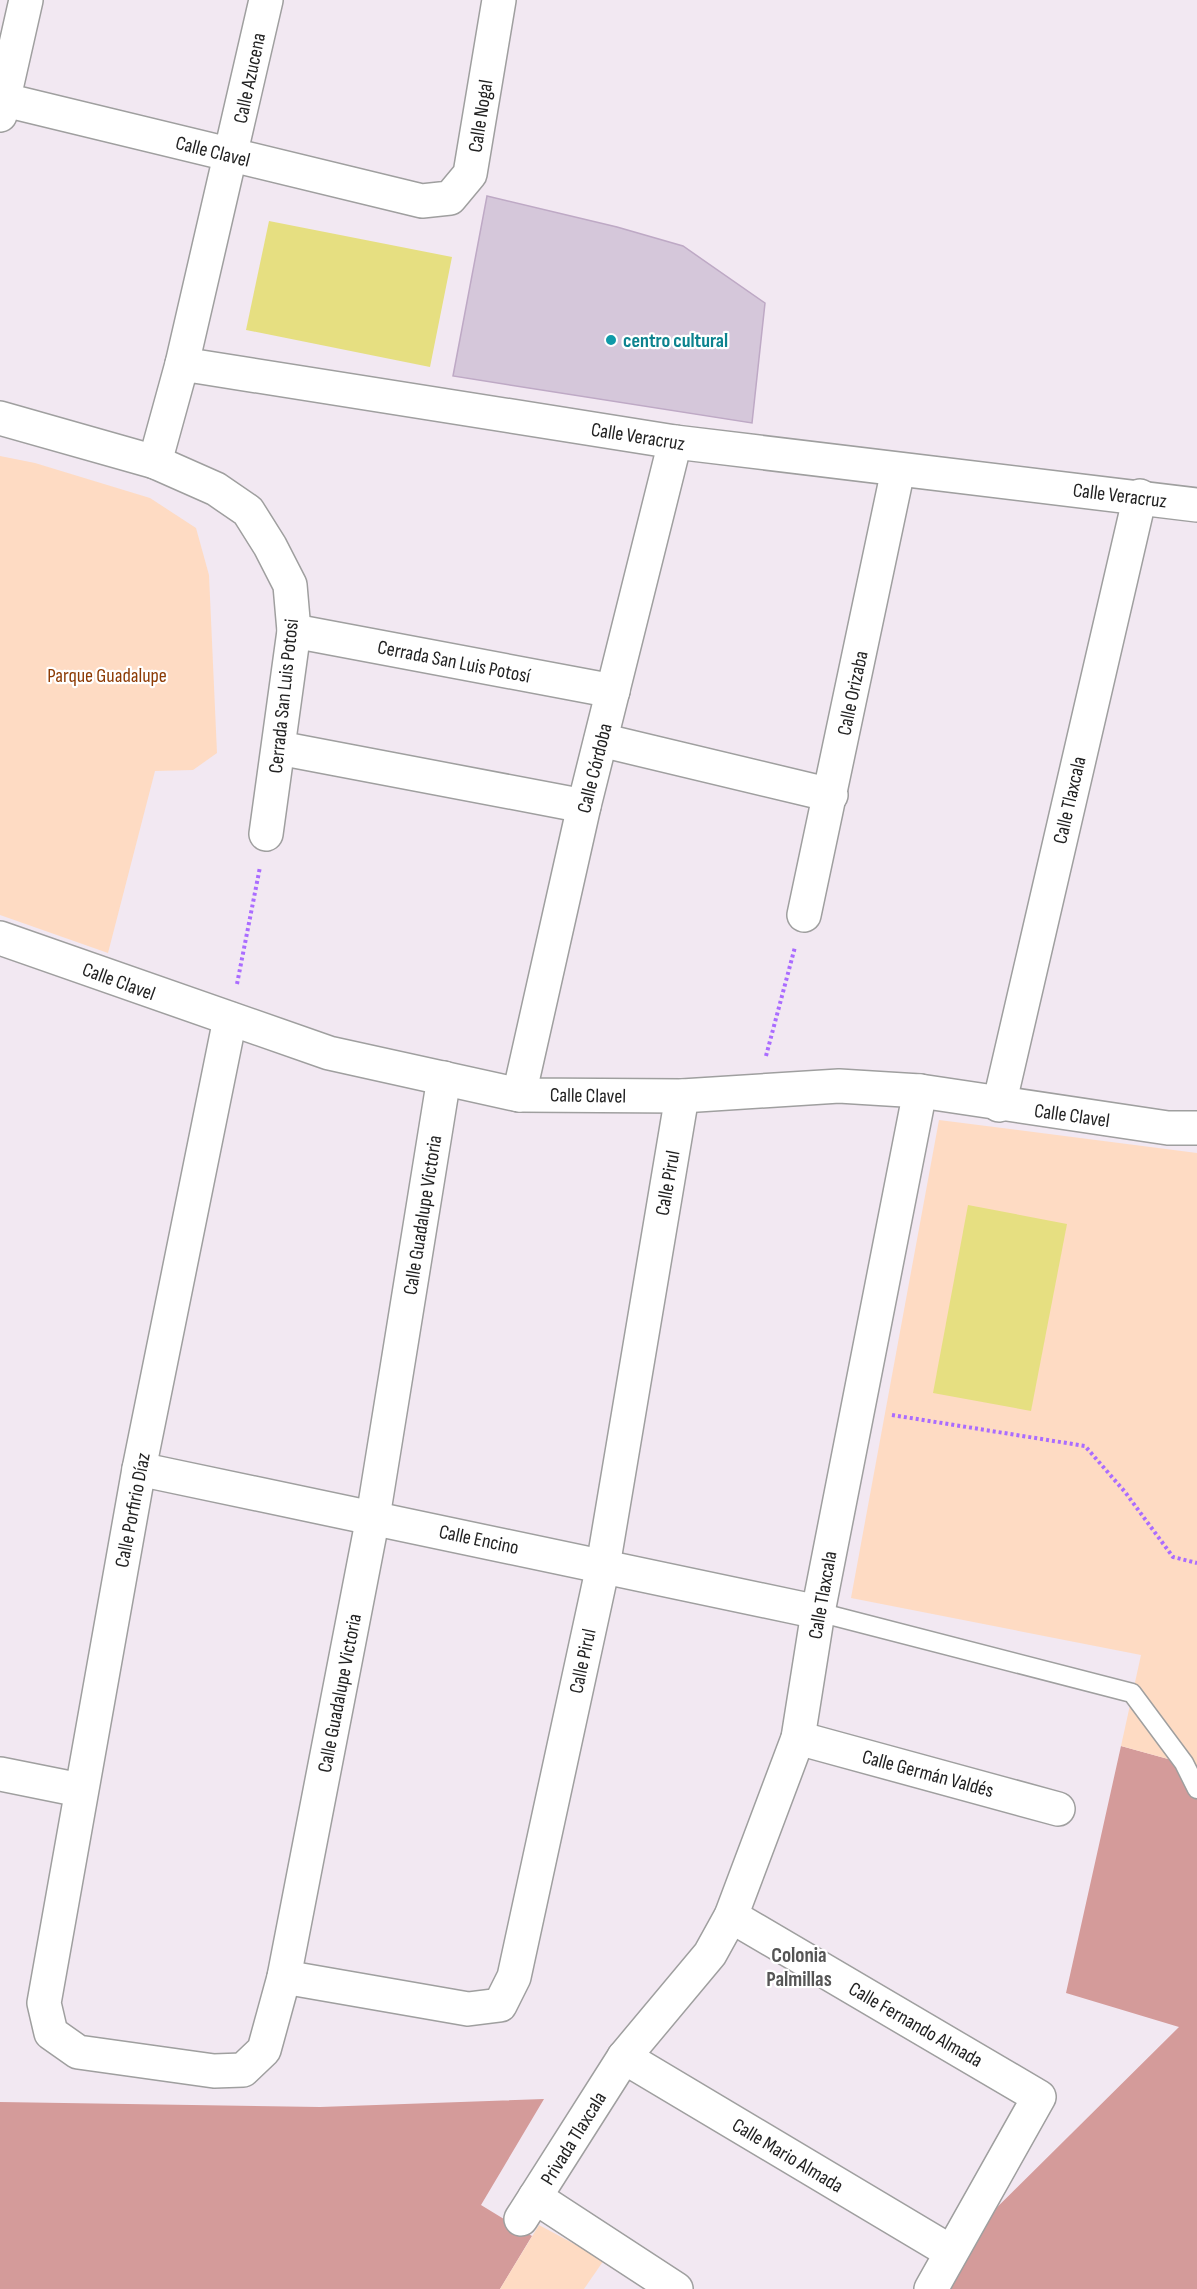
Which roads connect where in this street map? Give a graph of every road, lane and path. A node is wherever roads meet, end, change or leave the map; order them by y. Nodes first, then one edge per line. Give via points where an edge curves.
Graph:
1 (26, 0) edge
2 (266, 0) edge
3 (499, 0) edge
4 (7, 54) edge
5 (2, 107) edge
6 (232, 156) junction
7 (423, 201) joint
8 (182, 364) junction
9 (0, 418) edge
10 (675, 442) junction
11 (155, 462) junction
12 (898, 470) junction
13 (1140, 496) junction
14 (1197, 505) edge
15 (294, 631) junction
16 (613, 691) junction
17 (601, 740) junction
18 (279, 748) junction
19 (831, 795) junction
20 (584, 806) junction
21 (267, 834) joint
22 (804, 915) joint
23 (0, 938) edge
24 (230, 1019) junction
25 (444, 1078) junction
26 (758, 1090) junction
27 (920, 1091) junction
28 (519, 1095) junction
29 (682, 1096) junction
30 (999, 1104) junction
31 (1197, 1128) edge
32 (858, 1410) junction
33 (139, 1469) junction
34 (373, 1517) junction
35 (1197, 1563) edge
36 (603, 1566) junction
37 (818, 1612) junction
38 (798, 1738) junction
39 (0, 1774) edge
40 (1197, 1789) edge
41 (80, 1791) junction
42 (1058, 1809) dead end
43 (731, 1916) junction
44 (284, 1977) junction
45 (44, 2003) joint
46 (624, 2057) junction
47 (951, 2252) junction
48 (676, 2289) edge
49 (931, 2289) edge

1 - 4 street
2 - 6 street, Calle Azucena
3 - 7 street, Calle Nogal via 470,174 450,198
4 - 5 street
5 - 6 street, Calle Clavel
6 - 7 street, Calle Clavel
6 - 8 street, Calle Azucena
8 - 10 street, Calle Veracruz
8 - 11 street
9 - 11 street, Cerrada San Luis Potosi
10 - 12 street, Calle Veracruz
10 - 16 street, Calle Córdoba
11 - 15 street, Cerrada San Luis Potosi via 216,489 248,511 290,585
12 - 13 street, Calle Veracruz
12 - 19 street, Calle Orizaba
13 - 14 street, Calle Veracruz
13 - 30 street, Calle Tlaxcala
15 - 16 street, Cerrada San Luis Potosí
15 - 18 street, Cerrada San Luis Potosi
16 - 17 street, Calle Córdoba
17 - 19 street
17 - 20 street, Calle Córdoba
18 - 20 street
18 - 21 street, Cerrada San Luis Potosi
19 - 22 street, Calle Orizaba
20 - 28 street, Calle Córdoba
21 - 24 path
22 - 26 path
23 - 24 street, Calle Clavel
24 - 25 street, Calle Clavel via 328,1053
24 - 33 street, Calle Porfirio Díaz
25 - 28 street, Calle Clavel
25 - 34 street, Calle Guadalupe Victoria
26 - 27 street, Calle Clavel via 839,1086
26 - 29 street, Calle Clavel
27 - 30 street, Calle Clavel
27 - 32 street, Calle Tlaxcala
28 - 29 street, Calle Clavel
29 - 36 street, Calle Pirul
30 - 31 street, Calle Clavel via 1168,1128
32 - 35 path via 1085,1446 1173,1557
32 - 37 street, Calle Tlaxcala
33 - 34 street, Calle Encino
33 - 41 street, Calle Porfirio Díaz
34 - 36 street, Calle Encino
34 - 44 street, Calle Guadalupe Victoria
36 - 37 street, Calle Encino
36 - 44 street, Calle Pirul via 514,1977 500,2005 468,2009
37 - 38 street, Calle Tlaxcala
37 - 40 lane via 1131,1693 1184,1763
38 - 42 street, Calle Germán Valdés
38 - 43 street, Calle Tlaxcala
39 - 41 street
41 - 45 street, Calle Porfirio Díaz
43 - 46 street, Calle Tlaxcala via 710,1954
43 - 47 street, Calle Fernando Almada via 1039,2097
44 - 45 street, Calle Guadalupe Victoria via 264,2050 243,2070 214,2071 78,2052 51,2033
46 - 47 street, Calle Mario Almada
46 - 48 street, Privada Tlaxcala via 528,2208
47 - 49 street

